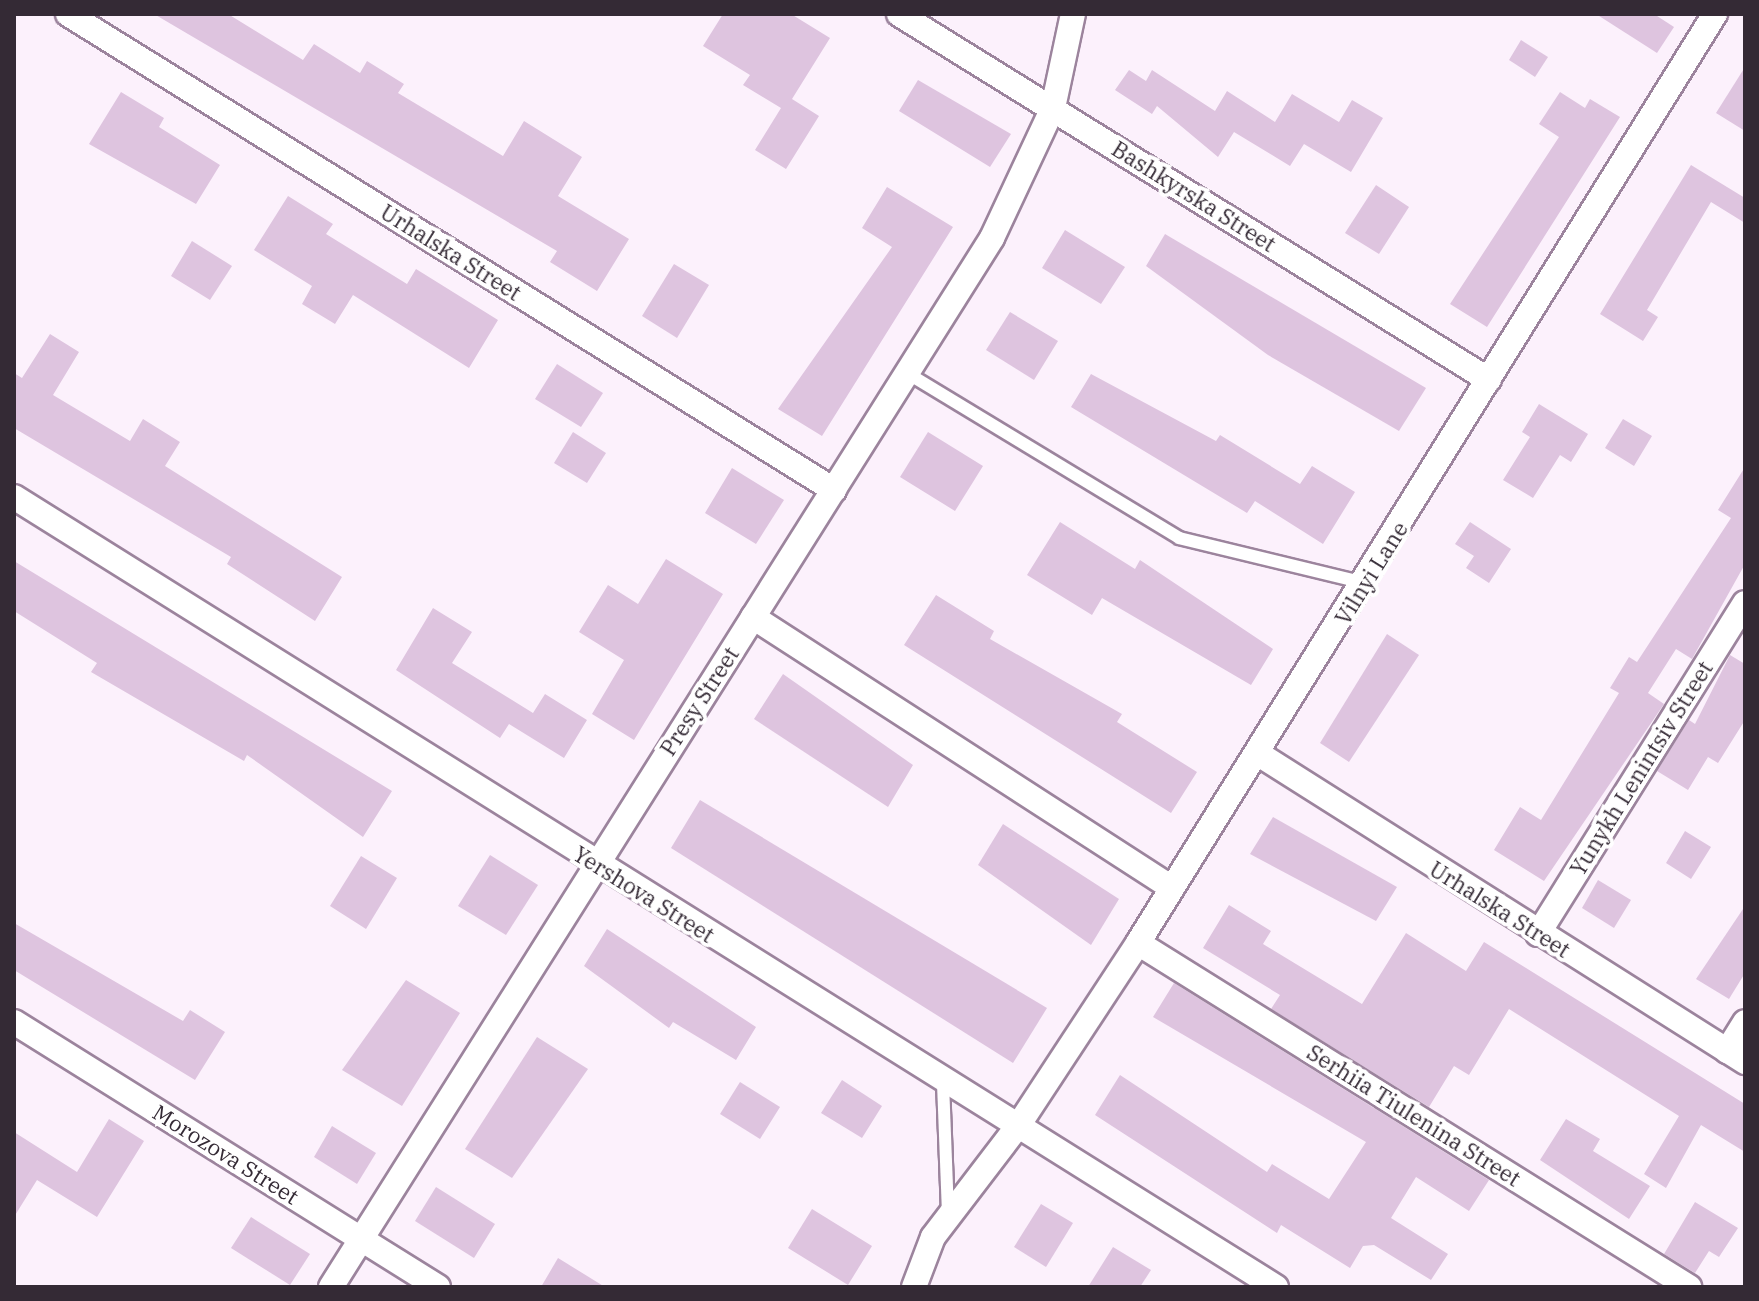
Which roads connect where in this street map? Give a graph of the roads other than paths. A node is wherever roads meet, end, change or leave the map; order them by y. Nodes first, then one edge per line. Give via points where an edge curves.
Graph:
1 (68, 14) edge
2 (899, 14) edge
3 (1073, 14) edge
4 (1714, 14) edge
5 (1053, 108) junction
6 (907, 373) junction
7 (1489, 380) junction
8 (834, 490) junction
9 (14, 497) edge
10 (1365, 583) junction
11 (1745, 603) edge
12 (753, 617) junction
13 (1257, 753) junction
14 (594, 862) junction
15 (1172, 888) junction
16 (1538, 934) junction
17 (1138, 943) junction
18 (14, 1022) edge
19 (1745, 1022) edge
20 (1736, 1056) edge
21 (943, 1083) junction
22 (1018, 1126) junction
23 (949, 1214) junction
24 (361, 1238) junction
25 (331, 1287) edge
26 (438, 1287) edge
27 (914, 1287) edge
28 (1276, 1287) edge
29 (1689, 1287) edge

1 - 8 street, Urhalska Street
2 - 5 street, Bashkyrska Street
3 - 5 street, Presy Street
4 - 7 street, Vilnyi Lane
5 - 6 street, Presy Street via 992,238
5 - 7 street, Bashkyrska Street
6 - 8 street, Presy Street
6 - 10 lane via 1179,538
7 - 10 street, Vilnyi Lane
8 - 12 street, Presy Street
9 - 14 street, Yershova Street
10 - 13 street, Vilnyi Lane
11 - 16 street, Yunykh Lenintsiv Street
12 - 14 street, Presy Street
12 - 15 street
13 - 15 street, Vilnyi Lane
13 - 16 street, Urhalska Street
14 - 21 street, Yershova Street
14 - 24 street, Presy Street
15 - 17 street, Vilnyi Lane
16 - 20 street, Urhalska Street
17 - 22 street, Vilnyi Lane
17 - 29 street, Serhiia Tiulenina Street
18 - 24 street, Morozova Street
19 - 20 street
21 - 22 street, Yershova Street
21 - 23 lane
22 - 23 street, Vilnyi Lane
22 - 28 street, Yershova Street
23 - 27 street, Vilnyi Lane
24 - 25 street, Presy Street
24 - 26 street, Morozova Street

